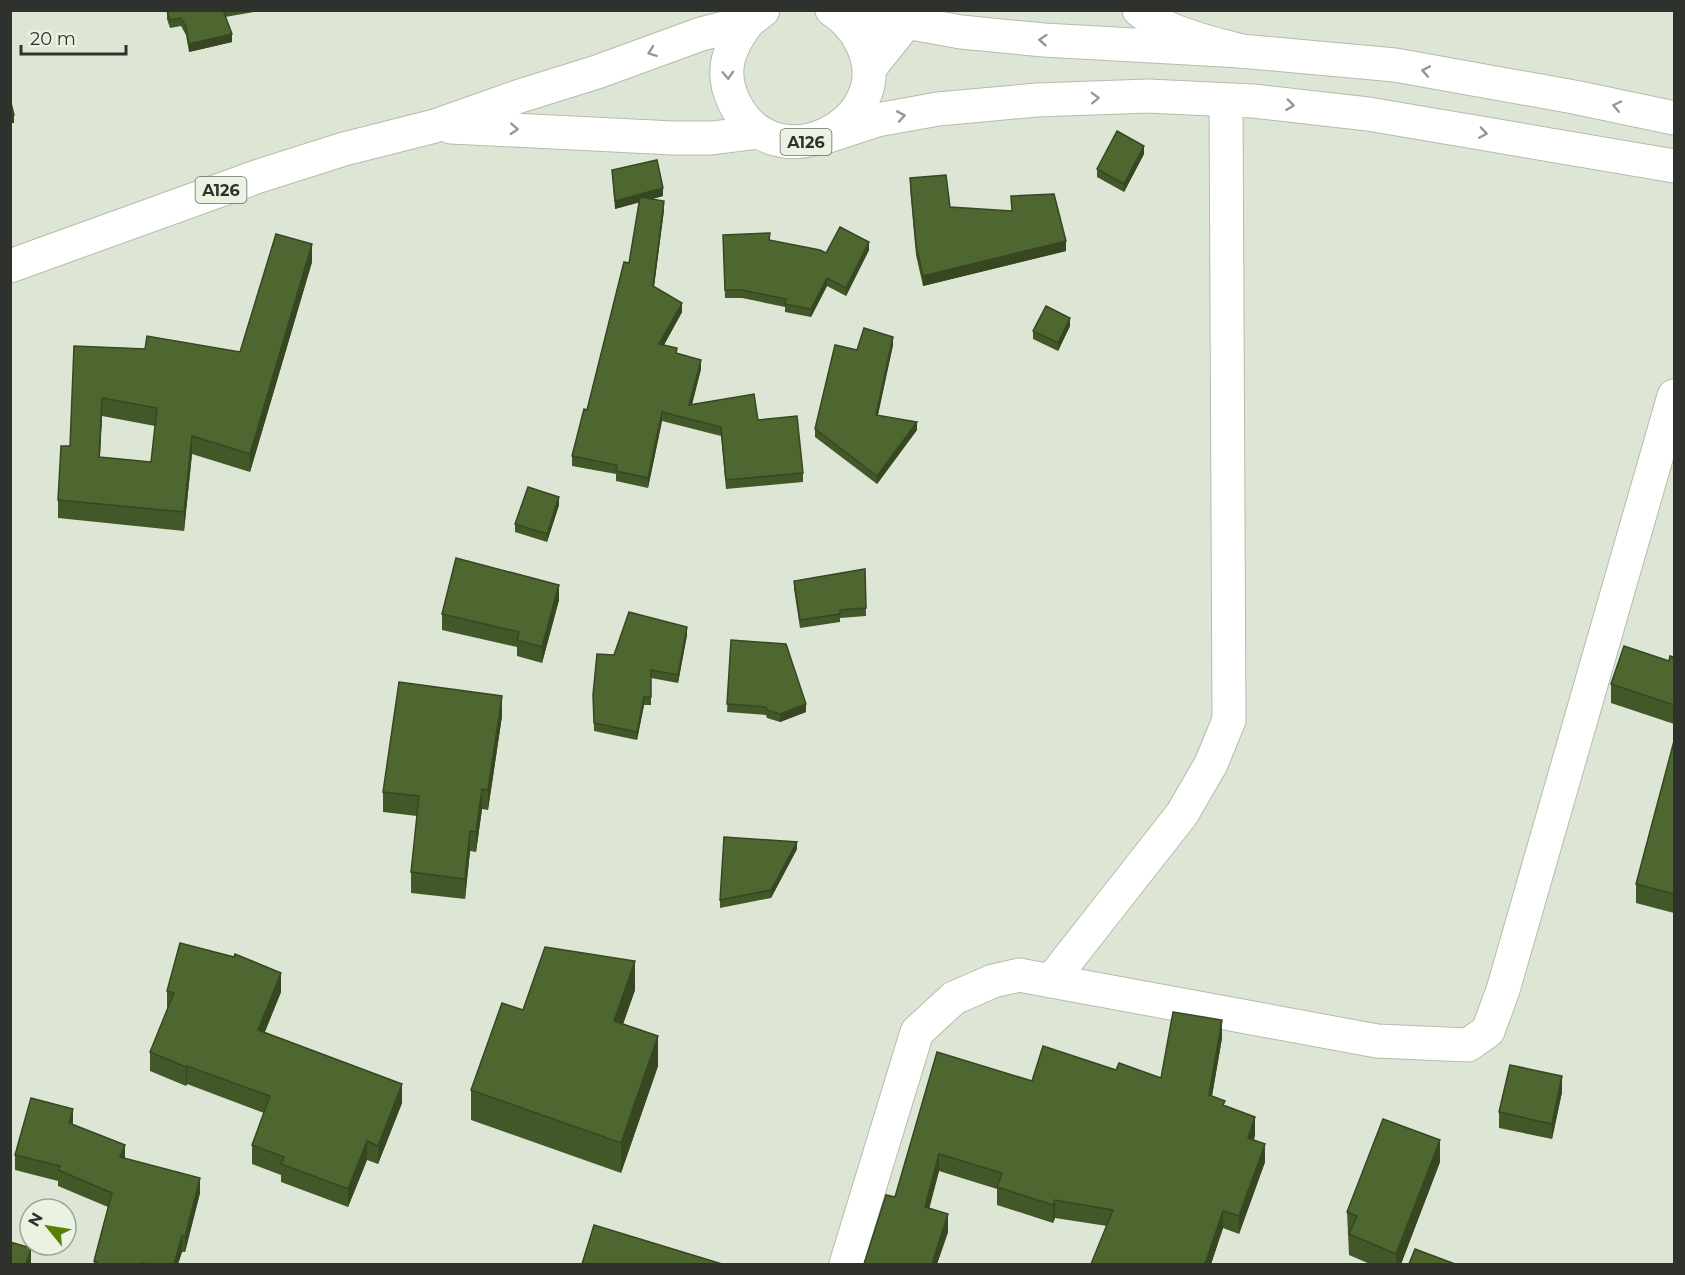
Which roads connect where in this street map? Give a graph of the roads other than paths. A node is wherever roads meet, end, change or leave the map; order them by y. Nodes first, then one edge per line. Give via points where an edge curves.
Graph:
1 (1139, 10) edge
2 (837, 14) edge
3 (755, 16) edge
4 (911, 16) edge
5 (1241, 51) junction
6 (869, 69) junction
7 (1226, 100) junction
8 (1674, 118) edge
9 (435, 126) junction
10 (759, 132) junction
11 (825, 136) junction
12 (1674, 166) edge
13 (10, 266) edge
14 (1674, 396) edge
15 (1051, 981) junction
16 (846, 1264) edge

1 - 5 main road via 1187,36
2 - 4 main road
2 - 6 main road, A126 via 859,37
3 -> 9 main road, A126
3 -> 10 main road, A126 via 733,43 727,67 729,93 740,116
5 -> 4 main road via 962,32
4 - 6 main road, A126
8 -> 5 main road via 1395,65
6 - 11 main road, A126 via 860,104 845,123
11 -> 7 main road via 877,120 938,109 1037,100 1148,96
7 -> 12 main road via 1368,114
7 - 15 main road via 1229,720 1211,764 1182,814
9 -> 10 main road, A126 via 673,138
9 - 13 main road, A126 via 259,176
10 - 11 main road, A126 via 780,141 803,142
14 - 15 main road via 1488,1031 1468,1045 1377,1041
15 - 16 main road via 1019,975 993,981 954,998 917,1032

